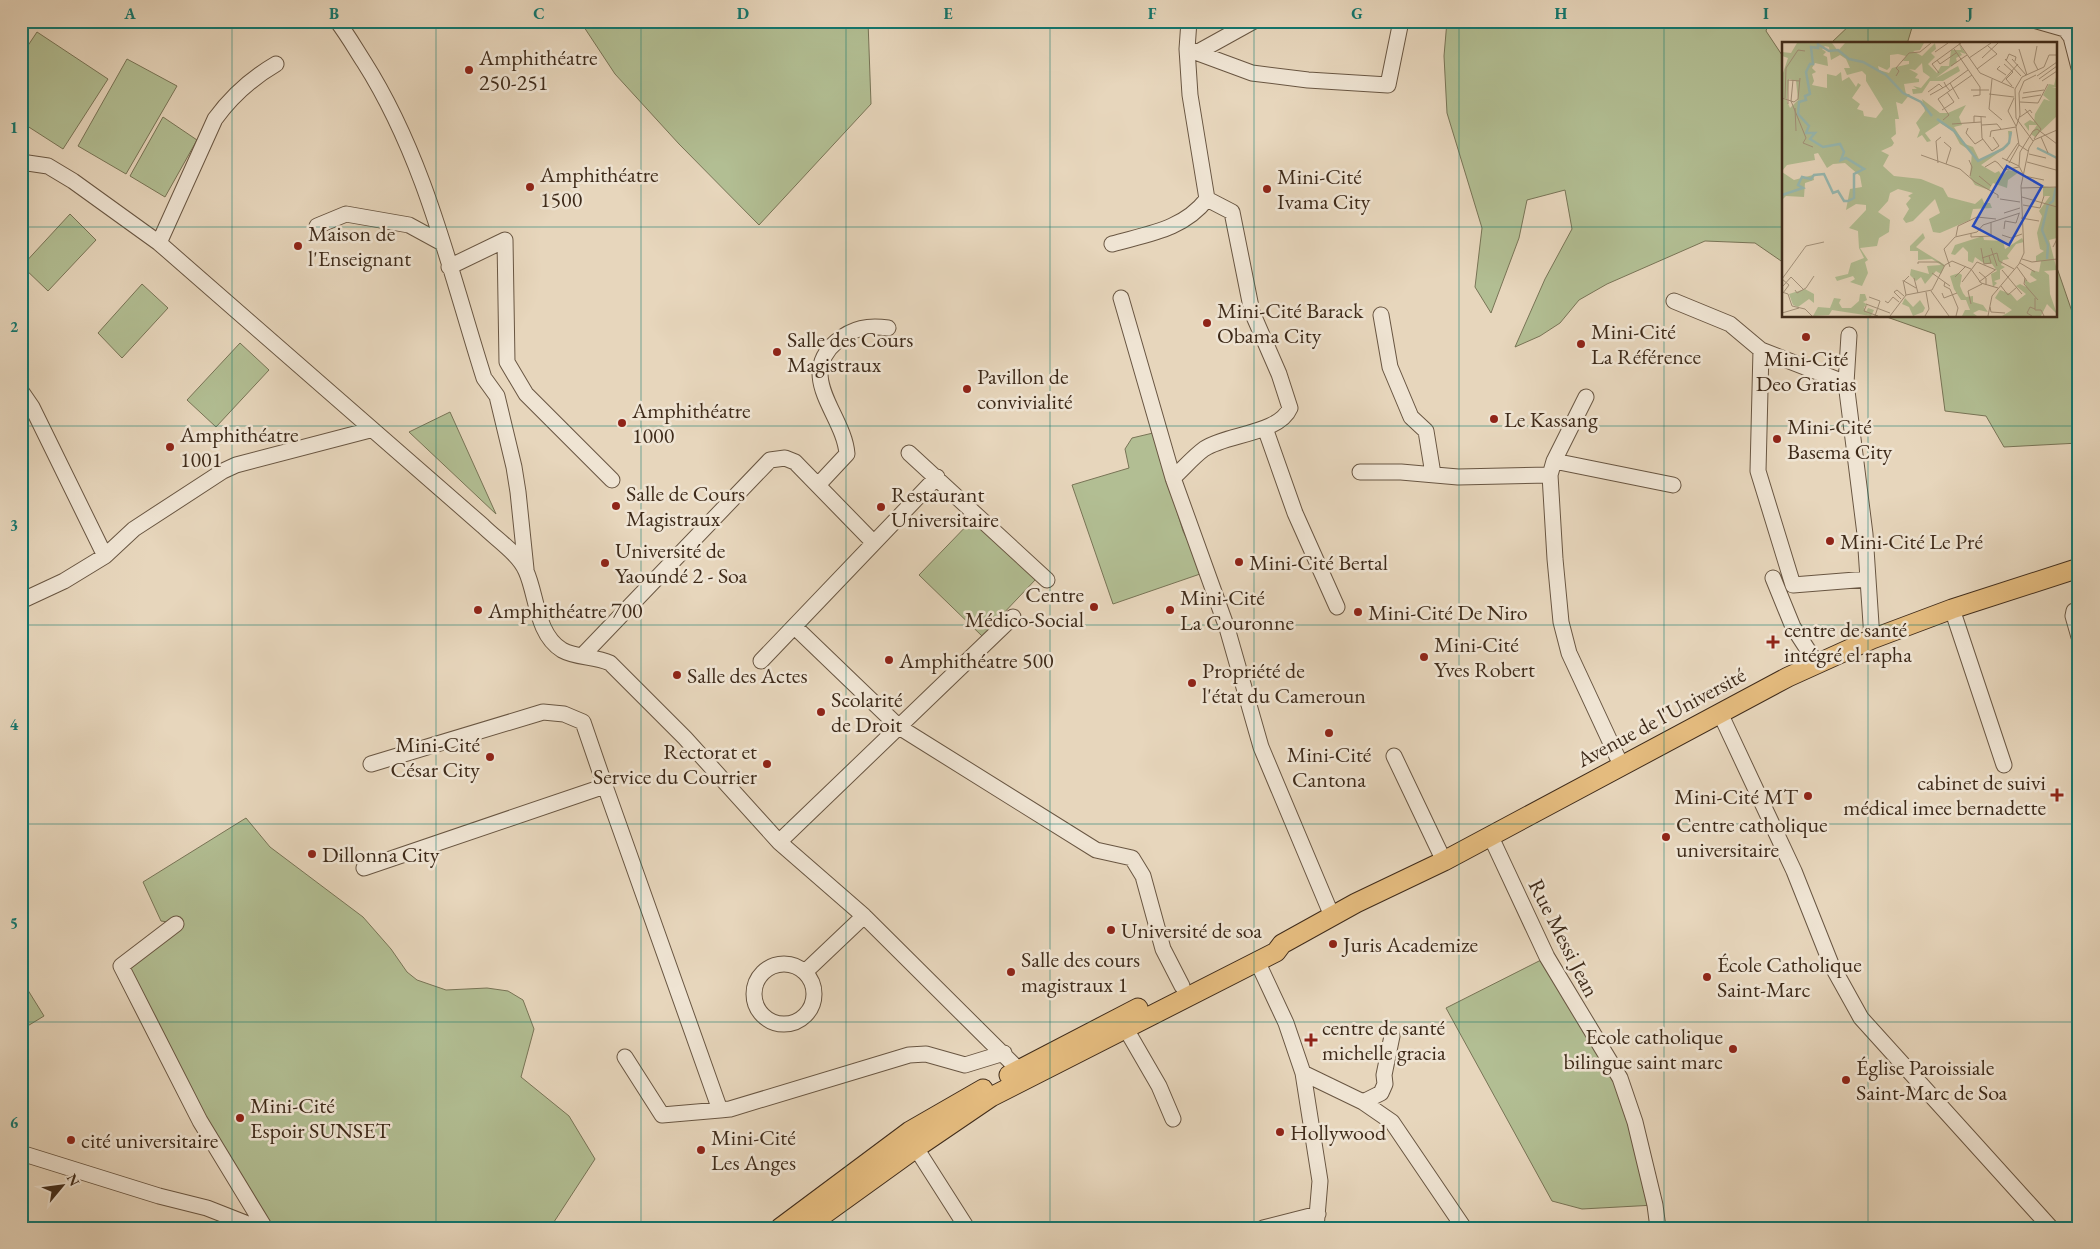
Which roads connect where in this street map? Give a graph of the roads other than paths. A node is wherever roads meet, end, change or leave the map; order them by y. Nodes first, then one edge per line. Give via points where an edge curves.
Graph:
1 (336, 21) edge
2 (1189, 21) edge
3 (1254, 21) edge
4 (1401, 21) edge
5 (2038, 21) edge
6 (1192, 50) junction
7 (276, 64) dead end
8 (2079, 68) edge
9 (21, 162) edge
10 (1207, 199) junction
11 (317, 226) dead end
12 (442, 242) junction
13 (159, 243) junction
14 (1112, 244) dead end
15 (449, 267) junction
16 (1121, 298) dead end
17 (1674, 301) dead end
18 (1381, 315) dead end
19 (888, 328) dead end
20 (1849, 335) dead end
21 (1761, 350) junction
22 (1846, 383) junction
23 (21, 391) edge
24 (1586, 397) dead end
25 (1265, 428) junction
26 (370, 430) junction
27 (909, 453) dead end
28 (1552, 468) junction
29 (1360, 472) dead end
30 (1433, 474) junction
31 (937, 477) junction
32 (1173, 478) junction
33 (612, 480) dead end
34 (818, 485) junction
35 (1673, 485) dead end
36 (874, 543) junction
37 (105, 556) junction
38 (2079, 568) edge
39 (526, 569) junction
40 (1773, 578) dead end
41 (1868, 579) junction
42 (1046, 580) dead end
43 (21, 601) edge
44 (1336, 607) dead end
45 (1952, 609) junction
46 (2079, 610) edge
47 (1013, 617) dead end
48 (795, 627) junction
49 (2079, 637) edge
50 (1872, 639) junction
51 (582, 656) junction
52 (761, 661) dead end
53 (1817, 664) junction
54 (1720, 712) junction
55 (899, 727) junction
56 (1394, 756) dead end
57 (371, 764) dead end
58 (1621, 765) junction
59 (2004, 765) dead end
60 (605, 786) junction
61 (1490, 835) junction
62 (779, 842) junction
63 (1444, 861) junction
64 (364, 868) dead end
65 (864, 916) junction
66 (1332, 916) junction
67 (176, 924) dead end
68 (1282, 944) junction
69 (1257, 961) junction
70 (805, 972) junction
71 (1182, 986) junction
72 (1126, 1030) junction
73 (1392, 1036) dead end
74 (1004, 1053) junction
75 (626, 1057) dead end
76 (1303, 1073) junction
77 (1024, 1074) junction
78 (1363, 1102) junction
79 (720, 1110) junction
80 (1173, 1119) dead end
81 (916, 1148) junction
82 (21, 1153) edge
83 (1317, 1221) edge
84 (258, 1228) edge
85 (265, 1228) edge
86 (780, 1228) edge
87 (806, 1228) edge
88 (967, 1228) edge
89 (1263, 1228) edge
90 (1464, 1228) edge
91 (1658, 1228) edge
92 (2051, 1228) edge

1 - 12 street via 379,85 400,125
2 - 6 street
3 - 6 street
4 - 6 street via 1388,85 1252,73
5 - 8 street via 2066,29
6 - 10 street via 1190,95
7 - 13 street via 259,74 226,104 215,119
9 - 13 street via 48,166
10 - 14 street via 1186,220 1171,228
10 - 25 street via 1232,212 1252,312 1290,403 1288,413
11 - 12 street via 346,214 409,225
12 - 15 street
13 - 26 street
15 - 33 street via 505,240 507,362 526,394
15 - 39 street via 484,378 496,396 518,492
16 - 32 street
17 - 21 street via 1730,324
18 - 30 street via 1390,367 1411,417 1426,431
19 - 34 street via 871,326 856,329 828,350 820,368 820,383 848,454
20 - 22 street
21 - 22 street
21 - 41 street via 1758,471 1792,586
22 - 41 street
23 - 37 street via 32,407
24 - 28 street
25 - 32 street via 1204,449
25 - 44 street via 1296,513
26 - 37 street via 223,471 134,530
26 - 39 street via 477,521
27 - 31 street
28 - 30 street via 1458,477
28 - 35 street
28 - 58 street via 1561,622 1569,653
29 - 30 street
31 - 36 street
31 - 42 street
32 - 66 street via 1227,628 1261,747
34 - 36 street
34 - 51 street via 795,462 785,458 770,460
36 - 48 street
37 - 43 street via 64,581
38 - 45 main road, Avenue de l'Université
39 - 51 street via 544,627 553,642 564,651
40 - 53 street via 1793,628
41 - 50 street
45 - 50 main road, Avenue de l'Université
45 - 59 street
46 - 49 street via 2073,616
47 - 55 street
48 - 52 street
48 - 55 street
50 - 53 main road, Avenue de l'Université
51 - 62 street via 610,662 685,738
53 - 54 main road, Avenue de l'Université
54 - 58 main road, Avenue de l'Université
54 - 92 street via 1794,871 1831,964 1860,1018
55 - 62 street
55 - 71 street via 1096,850 1132,858 1143,876 1163,949
56 - 63 street
57 - 60 street via 543,712 564,714 583,722
58 - 61 main road, Avenue de l'Université
60 - 64 street
60 - 79 street
61 - 63 main road, Avenue de l'Université
61 - 91 street, Rue Messi Jean via 1547,957 1620,1078 1635,1122
62 - 65 street
63 - 66 main road, Avenue de l'Université
65 - 70 street
65 - 74 street
66 - 68 main road, Avenue de l'Université
67 - 85 street via 121,966 200,1121
68 - 69 main road via 1276,952
68 - 71 main road via 1254,949
69 - 72 main road
69 - 76 street via 1286,1023
70 - 70 street via 779,964 763,973 757,980 755,991 763,1017 781,1025 805,1015 813,1004 814,994
71 - 77 main road
72 - 77 main road
72 - 80 street via 1159,1086
73 - 78 street via 1385,1084 1381,1093
74 - 77 street
74 - 79 street via 965,1065 926,1054 909,1055 730,1110
75 - 79 street via 662,1114
76 - 78 street
76 - 83 street via 1320,1181
77 - 81 main road
77 - 86 main road via 910,1131
78 - 90 street via 1392,1122
81 - 87 main road
81 - 88 street
82 - 84 street via 207,1208
83 - 89 street

